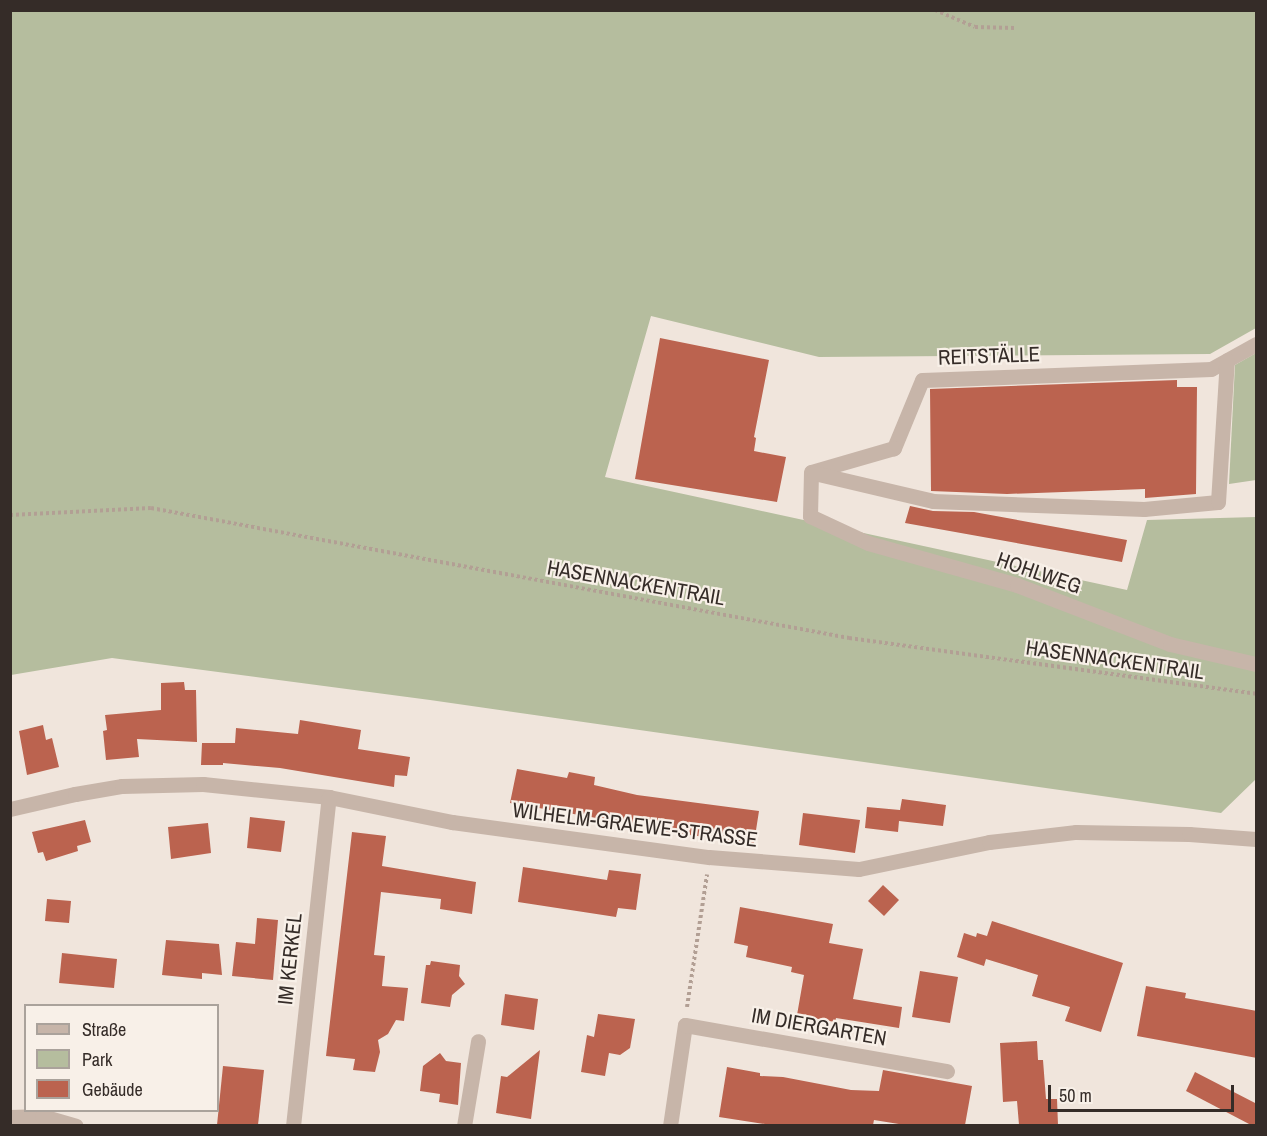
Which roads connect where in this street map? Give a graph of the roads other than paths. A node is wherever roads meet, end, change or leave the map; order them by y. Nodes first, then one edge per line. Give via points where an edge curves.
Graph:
1 (1257, 344) edge
2 (1227, 360) junction
3 (811, 472) junction
4 (1257, 664) edge
5 (329, 797) junction
6 (10, 809) edge
7 (1257, 839) edge
8 (478, 1041) dead end
9 (947, 1071) dead end
10 (10, 1117) edge
11 (76, 1125) edge
12 (293, 1125) edge
13 (464, 1125) edge
14 (670, 1125) edge

1 - 2 street, REITSTÄLLE
2 - 3 street, REITSTÄLLE via 1211,369 922,380 894,448
2 - 3 street via 1218,502 1144,509 933,501
3 - 4 street, HOHLWEG via 810,516 868,543 1017,585 1170,644
5 - 6 street, WILHELM-GRAEWE-STRASSE via 203,784 139,784
5 - 7 street, WILHELM-GRAEWE-STRASSE via 452,822 709,857 859,869 989,842 1076,832
5 - 12 street, IM KERKEL
8 - 13 street
9 - 14 street, IM DIERGARTEN via 685,1025
10 - 11 street via 42,1116

